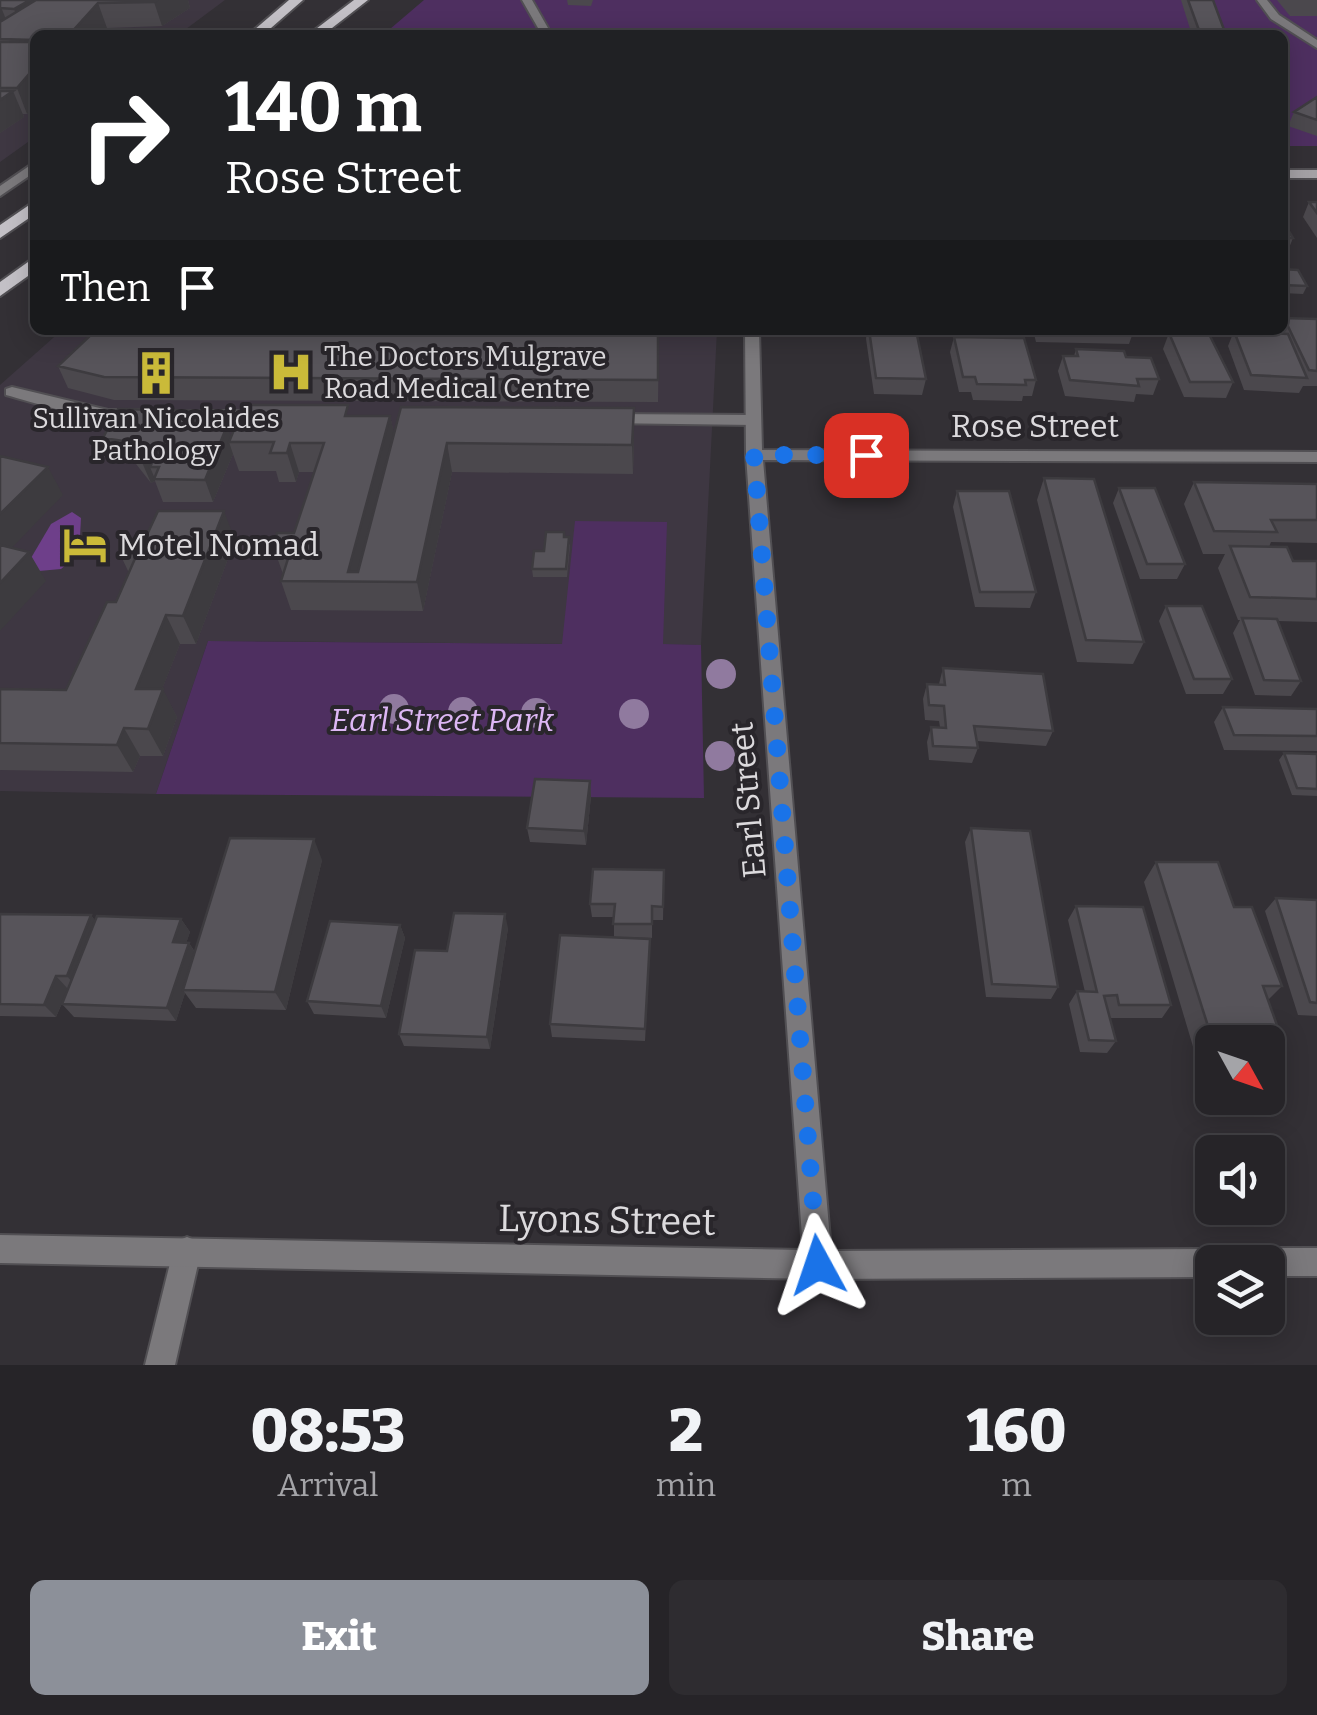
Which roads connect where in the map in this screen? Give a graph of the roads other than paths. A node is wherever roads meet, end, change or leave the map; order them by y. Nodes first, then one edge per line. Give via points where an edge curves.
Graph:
1 (276, 0) edge
2 (297, 0) edge
3 (362, 0) edge
4 (527, 0) edge
5 (1262, 0) edge
6 (269, 22) junction
7 (260, 30) edge
8 (322, 30) edge
9 (543, 30) edge
10 (1317, 44) edge
11 (30, 170) edge
12 (1288, 174) edge
13 (1317, 174) edge
14 (0, 192) edge
15 (30, 210) edge
16 (0, 232) edge
17 (30, 266) edge
18 (0, 291) edge
19 (752, 335) edge
20 (12, 392) dead end
21 (284, 416) edge
22 (597, 419) edge
23 (753, 420) junction
24 (754, 455) junction
25 (1317, 457) edge
26 (0, 1249) edge
27 (188, 1251) junction
28 (1285, 1262) edge
29 (1317, 1262) edge
30 (1195, 1263) edge
31 (818, 1265) junction
32 (160, 1365) edge

1 - 6 main road
2 - 6 main road
3 - 8 main road
4 - 9 street
5 - 10 street
6 - 7 main road
11 - 14 street
12 - 13 street
15 - 16 main road
17 - 18 main road
19 - 23 street, Earl Street
20 - 21 street via 108,415
22 - 23 street
23 - 24 street, Earl Street
24 - 25 street, Rose Street
24 - 31 street, Earl Street
26 - 27 street, Lyons Street
27 - 31 street, Lyons Street
27 - 32 street
28 - 29 street
30 - 31 street, Lyons Street

